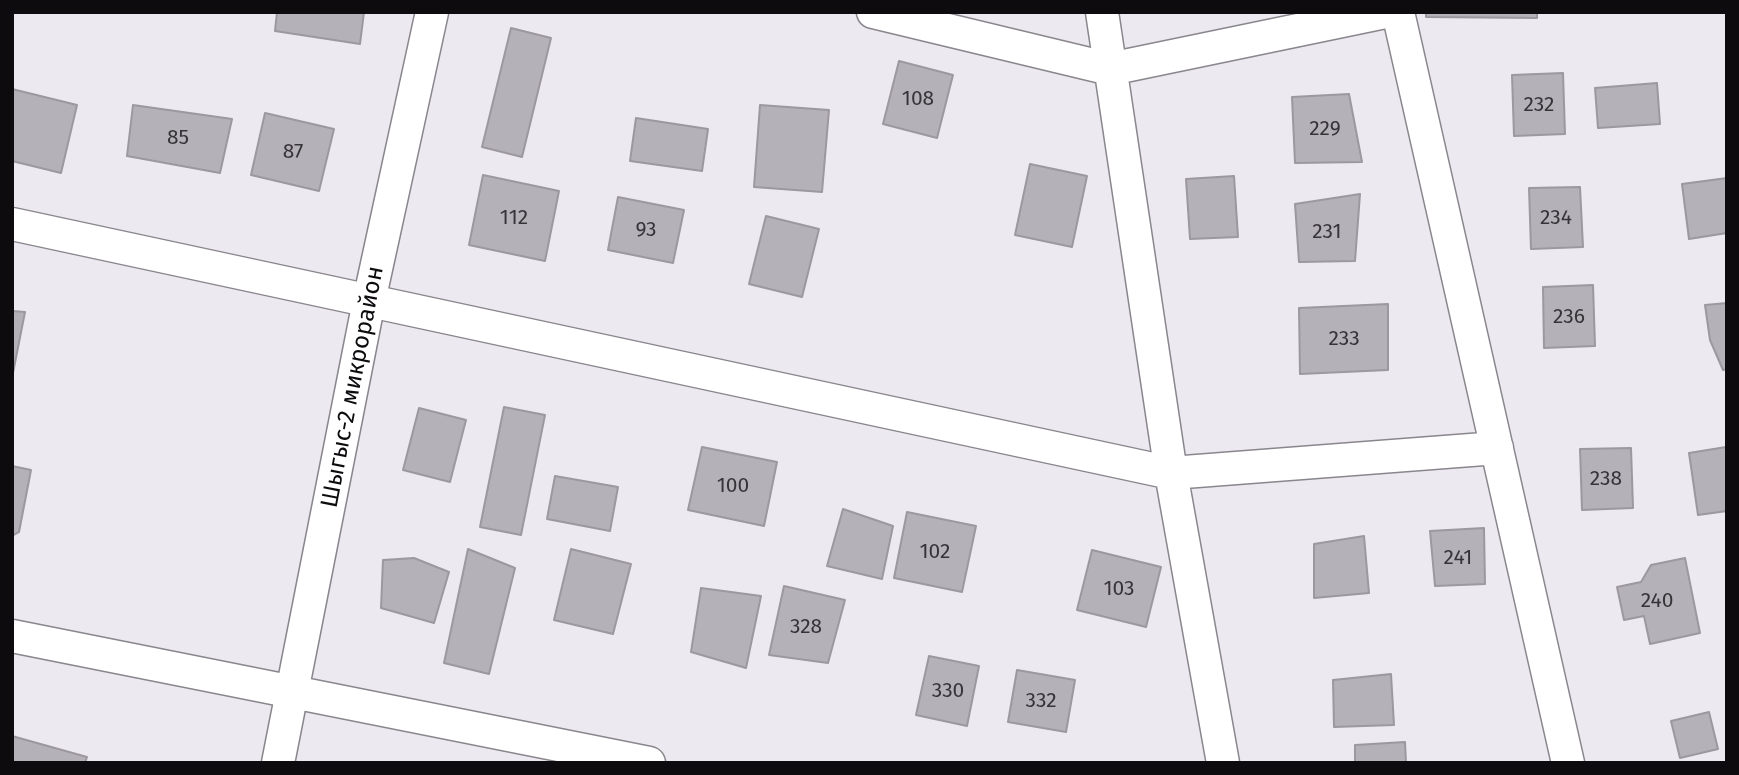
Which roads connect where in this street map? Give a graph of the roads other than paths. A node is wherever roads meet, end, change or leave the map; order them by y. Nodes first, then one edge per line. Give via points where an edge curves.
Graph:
1 (432, 12) edge
2 (873, 12) edge
3 (1102, 12) edge
4 (1385, 12) edge
5 (1398, 12) edge
6 (1110, 69) junction
7 (12, 224) edge
8 (369, 301) junction
9 (1497, 448) junction
10 (1171, 473) junction
11 (12, 636) edge
12 (294, 694) junction
13 (278, 763) edge
14 (649, 763) edge
15 (1223, 763) edge
16 (1568, 763) edge

1 - 8 street, Шыгыс-2 микрорайон
2 - 6 street
3 - 6 street
4 - 6 street
5 - 9 street
6 - 10 street
7 - 8 street
8 - 10 street
8 - 12 street, Шыгыс-2 микрорайон
9 - 10 street
9 - 16 street
10 - 15 street
11 - 12 street
12 - 13 street, Шыгыс-2 микрорайон
12 - 14 street

